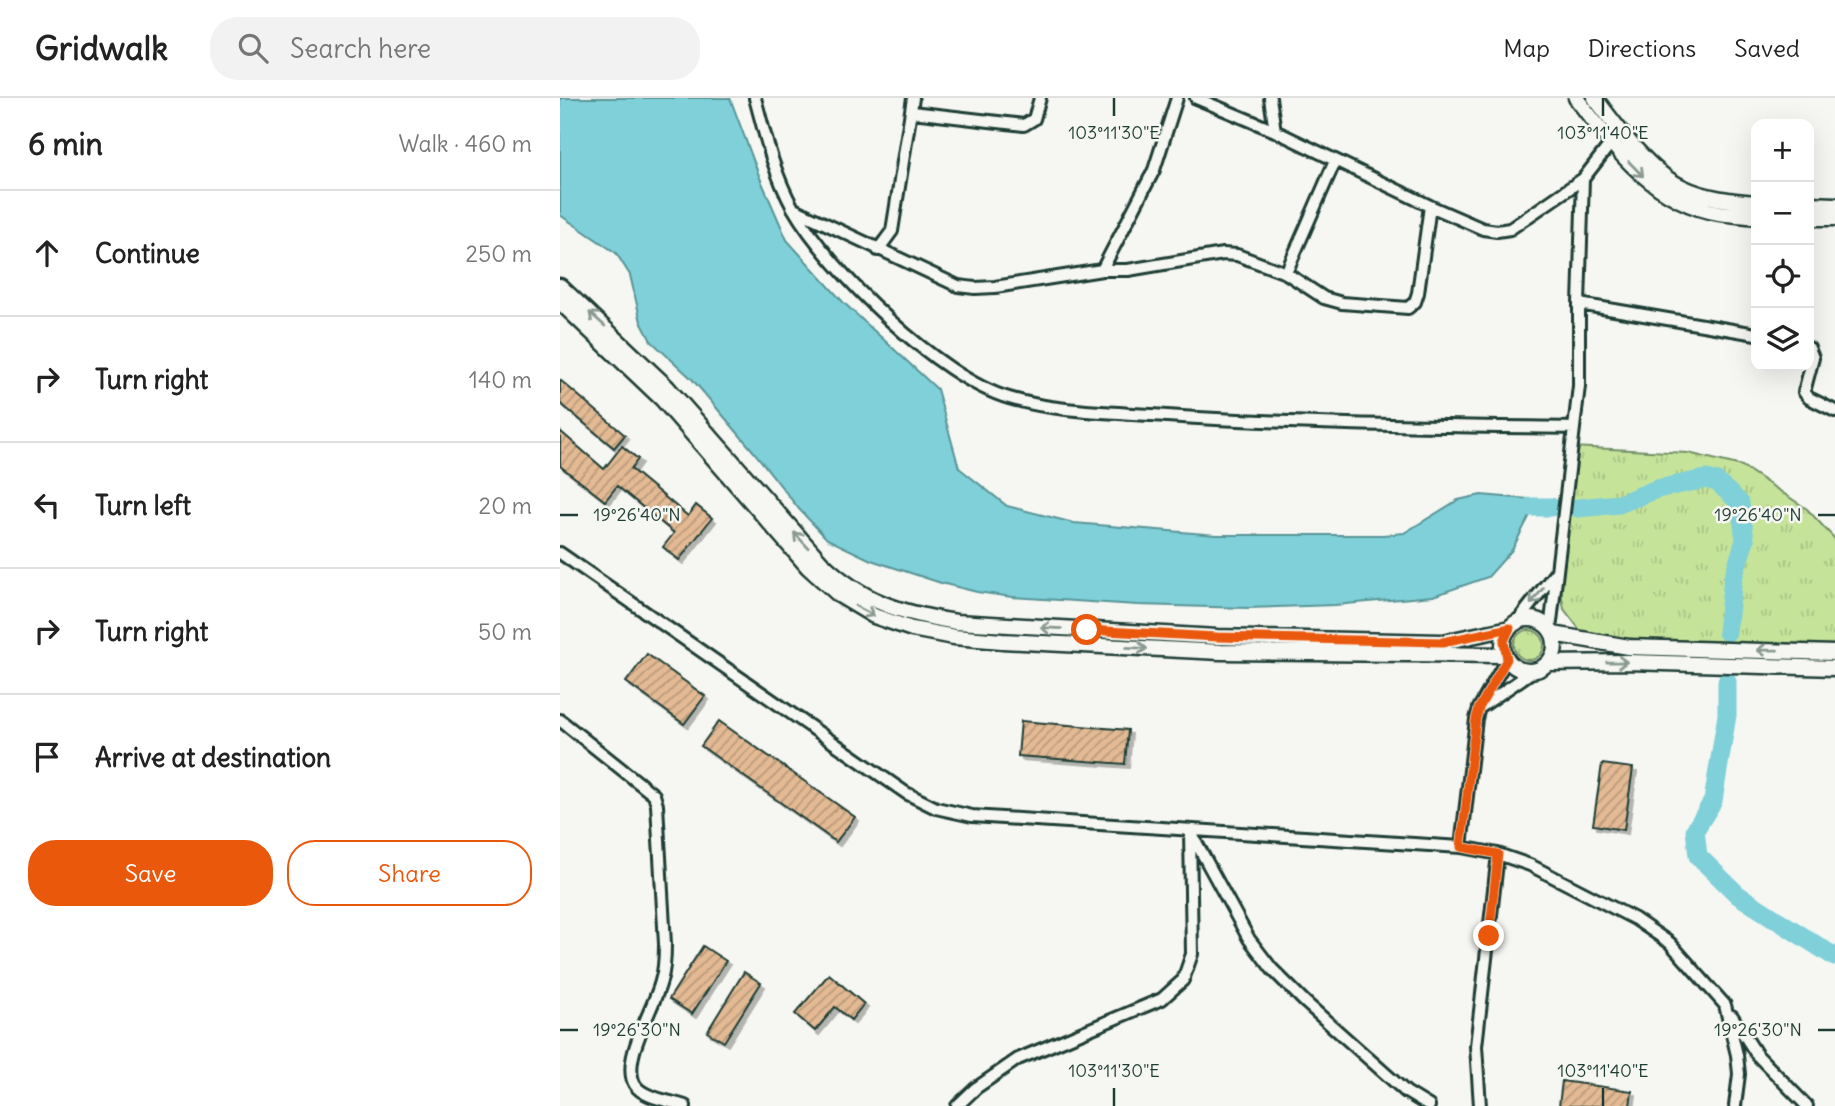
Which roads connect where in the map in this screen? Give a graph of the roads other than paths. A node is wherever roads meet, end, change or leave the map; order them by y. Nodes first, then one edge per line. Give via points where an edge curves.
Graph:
1 (755, 98) edge
2 (913, 98) edge
3 (1040, 98) edge
4 (1177, 98) edge
5 (1196, 98) edge
6 (1270, 98) edge
7 (1576, 98) edge
8 (1595, 98) edge
9 (912, 112) junction
10 (1275, 131) junction
11 (1611, 144) junction
12 (1335, 160) junction
13 (1583, 179) junction
14 (1751, 202) edge
15 (1814, 204) edge
16 (1835, 205) edge
17 (1430, 206) junction
18 (794, 209) junction
19 (1751, 216) edge
20 (1814, 218) edge
21 (1835, 218) edge
22 (878, 250) junction
23 (1102, 270) junction
24 (1286, 273) junction
25 (560, 286) edge
26 (560, 302) edge
27 (1578, 304) junction
28 (1751, 333) edge
29 (1809, 371) edge
30 (1835, 411) edge
31 (1574, 428) junction
32 (560, 553) edge
33 (1557, 569) junction
34 (1513, 626) junction
35 (1552, 632) junction
36 (1835, 653) edge
37 (1506, 657) junction
38 (1548, 663) junction
39 (1835, 668) edge
40 (1533, 671) junction
41 (1479, 708) junction
42 (560, 720) edge
43 (1190, 831) junction
44 (1461, 847) junction
45 (1498, 854) junction
46 (1724, 1005) junction
47 (685, 1106) edge
48 (957, 1106) edge
49 (1429, 1106) edge
50 (1480, 1106) edge
51 (1735, 1106) edge
52 (1807, 1106) edge

1 - 18 street via 767,144
2 - 9 street
3 - 9 street via 1034,119 1024,125
4 - 23 street via 1154,170
5 - 10 street
6 - 10 street
7 - 11 street
8 - 14 street via 1619,130 1680,187 1716,199
9 - 22 street via 892,231
10 - 12 street
11 - 13 street
11 -> 19 street via 1646,180 1677,199 1716,213
12 - 17 street
12 - 24 street
13 - 17 street via 1510,229 1483,229
13 - 27 street
15 - 16 street
17 - 24 street via 1418,293 1408,308 1324,298
18 - 22 street
18 - 31 street via 877,309 931,355 970,381 1008,398 1074,409 1276,424
20 - 21 street
22 - 23 street via 958,286 975,288
23 - 24 street via 1223,254
34 -> 25 street via 1443,642 1217,637 956,622 890,608 863,595 821,562 667,387
26 -> 37 street via 662,399 808,567 839,595 874,617 954,637 1002,641 1221,652
27 - 28 street
27 - 31 street
29 - 30 street via 1804,391
31 - 33 street
32 - 43 street via 906,793 936,808 972,816
33 -> 34 street
33 - 35 street
34 - 35 street via 1523,620 1538,621
34 - 37 street via 1504,641
36 -> 35 street via 1629,647
35 - 38 street via 1555,652
37 - 40 street via 1518,668
37 - 41 street
38 -> 39 street
38 - 40 street
40 - 41 street
41 - 44 street
42 - 47 street via 654,795 665,965 631,1073 643,1092
43 - 44 street
43 - 48 street via 1192,954 1183,980 1162,999 1018,1059
43 - 49 street via 1249,939 1272,969 1406,1092
44 - 45 street
45 - 46 street via 1635,919 1670,943
45 - 50 street via 1476,1046
46 - 51 street via 1739,1073
46 - 52 street via 1757,1055

